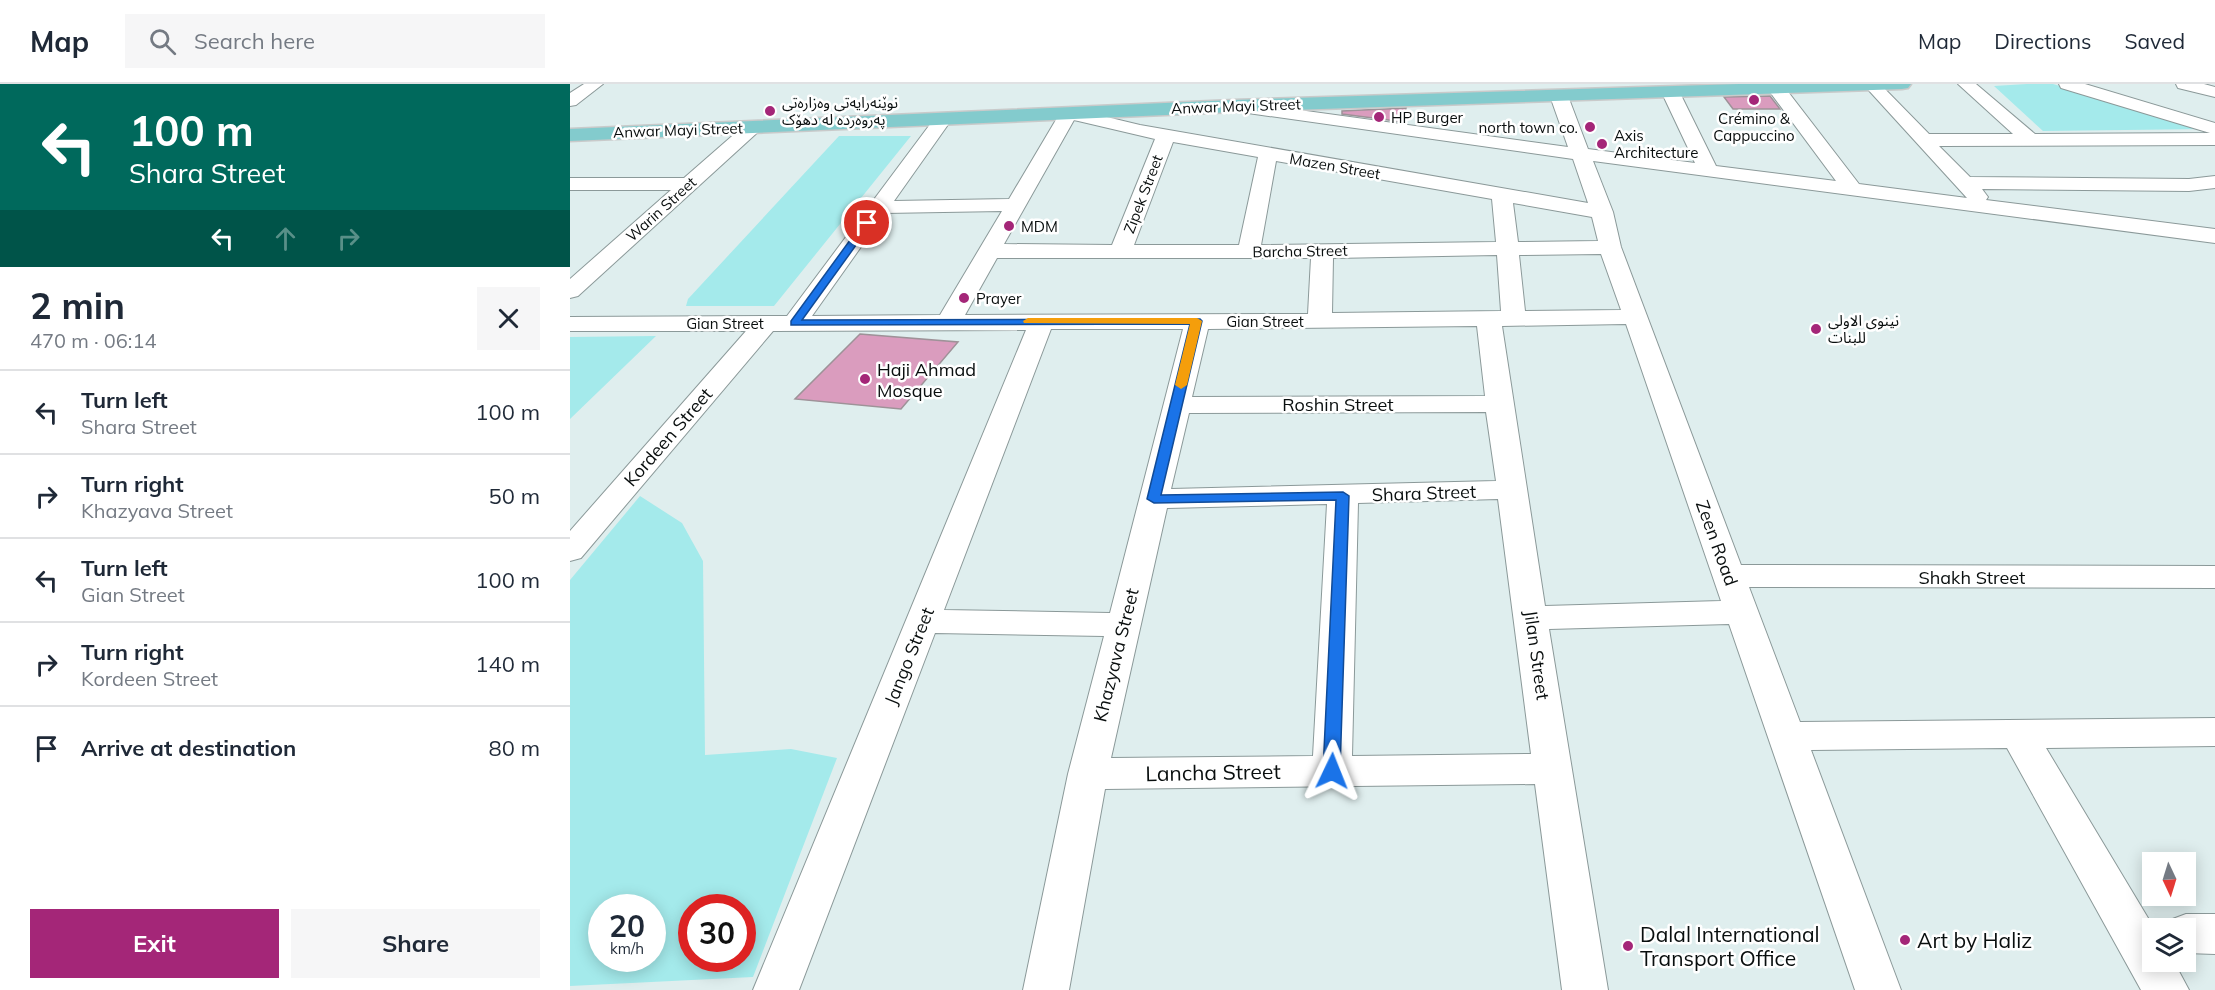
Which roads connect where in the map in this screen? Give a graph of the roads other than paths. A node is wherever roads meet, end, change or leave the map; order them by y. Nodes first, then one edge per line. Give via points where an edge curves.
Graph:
1 (595, 84) edge
2 (1712, 84) edge
3 (1902, 84) edge
4 (1966, 84) edge
5 (2067, 84) edge
6 (2185, 84) edge
7 (1871, 85) edge
8 (1673, 87) edge
9 (1776, 88) junction
10 (2215, 92) edge
11 (1439, 96) junction
12 (1559, 96) junction
13 (570, 101) edge
14 (1234, 106) junction
15 (1069, 113) junction
16 (943, 119) junction
17 (753, 127) junction
18 (570, 128) edge
19 (2215, 129) edge
20 (570, 135) edge
21 (1166, 136) junction
22 (2215, 139) edge
23 (1926, 140) junction
24 (2031, 140) junction
25 (1268, 154) junction
26 (1580, 154) junction
27 (1708, 169) junction
28 (1965, 183) junction
29 (570, 184) edge
30 (690, 184) junction
31 (1852, 188) junction
32 (2212, 191) edge
33 (1502, 195) junction
34 (1016, 205) junction
35 (1986, 206) junction
36 (879, 207) junction
37 (1602, 212) junction
38 (2215, 236) edge
39 (1610, 247) junction
40 (1508, 249) junction
41 (990, 251) junction
42 (1322, 251) junction
43 (1120, 252) junction
44 (1249, 252) junction
45 (570, 291) edge
46 (1635, 316) junction
47 (1501, 319) junction
48 (949, 321) junction
49 (1042, 321) junction
50 (1197, 321) junction
51 (1320, 321) junction
52 (766, 323) junction
53 (794, 323) junction
54 (570, 324) edge
55 (1499, 404) junction
56 (1176, 405) junction
57 (1513, 490) junction
58 (1343, 496) junction
59 (1154, 499) junction
60 (574, 542) edge
61 (1729, 576) junction
62 (2215, 577) edge
63 (1741, 612) junction
64 (1531, 618) junction
65 (923, 621) junction
66 (1124, 625) junction
67 (2215, 732) edge
68 (2018, 734) junction
69 (1786, 736) junction
70 (1554, 769) junction
71 (1332, 771) junction
72 (1088, 774) junction
73 (2142, 932) edge
74 (2196, 934) edge
75 (2215, 934) edge
76 (2159, 972) edge
77 (776, 990) edge
78 (1046, 990) edge
79 (1585, 990) edge
80 (1878, 990) edge
81 (2166, 990) edge

1 - 13 street
2 - 8 main road, Anwar Mayi Street
3 - 7 main road, Anwar Mayi Street
4 - 24 street
5 - 19 street
6 - 10 street
7 - 9 main road, Anwar Mayi Street
7 - 23 street
8 - 9 main road, Anwar Mayi Street
8 - 11 main road, Anwar Mayi Street
8 - 12 main road, Anwar Mayi Street
8 - 27 street
9 - 31 street
11 - 12 main road, Anwar Mayi Street
11 - 14 main road, Anwar Mayi Street
11 - 18 main road, Anwar Mayi Street via 1255,95
12 - 26 street, Zeen Road
14 - 15 main road, Anwar Mayi Street
14 - 26 street
15 - 16 main road, Anwar Mayi Street
15 - 21 street, Mazen Street
15 - 34 street
16 - 17 main road, Anwar Mayi Street
16 - 36 street
17 - 20 main road, Anwar Mayi Street
17 - 30 street, Warin Street
21 - 25 street, Mazen Street
21 - 43 street, Zipek Street
22 - 24 street
23 - 24 street
23 - 28 street
25 - 33 street, Mazen Street
25 - 44 street
26 - 27 street
26 - 37 street, Zeen Road
27 - 31 street
28 - 32 street via 2189,184
28 - 35 street
29 - 30 street
30 - 45 street, Warin Street
31 - 35 street
33 - 37 street, Mazen Street
33 - 40 street, Jilan Street
34 - 36 street
34 - 41 street
35 - 38 street
36 - 53 street
37 - 39 street, Zeen Road
39 - 40 street, Barcha Street
39 - 46 street, Zeen Road
40 - 42 street, Barcha Street
40 - 47 street, Jilan Street
41 - 43 street, Barcha Street
41 - 48 street
42 - 44 street, Barcha Street
42 - 51 street
43 - 44 street, Barcha Street
46 - 47 street, Gian Street
46 - 61 street, Zeen Road
47 - 51 street, Gian Street
47 - 55 street, Jilan Street
48 - 49 street, Gian Street
48 - 53 street, Gian Street
49 - 50 street, Gian Street
49 - 65 street, Jango Street
50 - 51 street, Gian Street
50 - 56 street, Khazyava Street
52 - 53 street, Gian Street
52 - 54 street, Gian Street
52 - 60 street, Kordeen Street
55 - 56 street, Roshin Street
55 - 57 street, Jilan Street
56 - 59 street, Khazyava Street
57 - 58 street, Shara Street
57 - 64 street, Jilan Street
58 - 59 street, Shara Street
58 - 71 street
59 - 66 street, Khazyava Street
61 - 62 street, Shakh Street
61 - 63 street, Zeen Road
63 - 64 street
63 - 69 street, Zeen Road
64 - 70 street, Jilan Street
65 - 66 street
65 - 77 street, Jango Street
66 - 72 street, Khazyava Street
67 - 68 street
68 - 69 street
68 - 73 street
69 - 80 street, Zeen Road
70 - 71 street, Lancha Street
70 - 79 street, Jilan Street
71 - 72 street, Lancha Street
72 - 78 street, Khazyava Street
74 - 75 street
76 - 81 street

